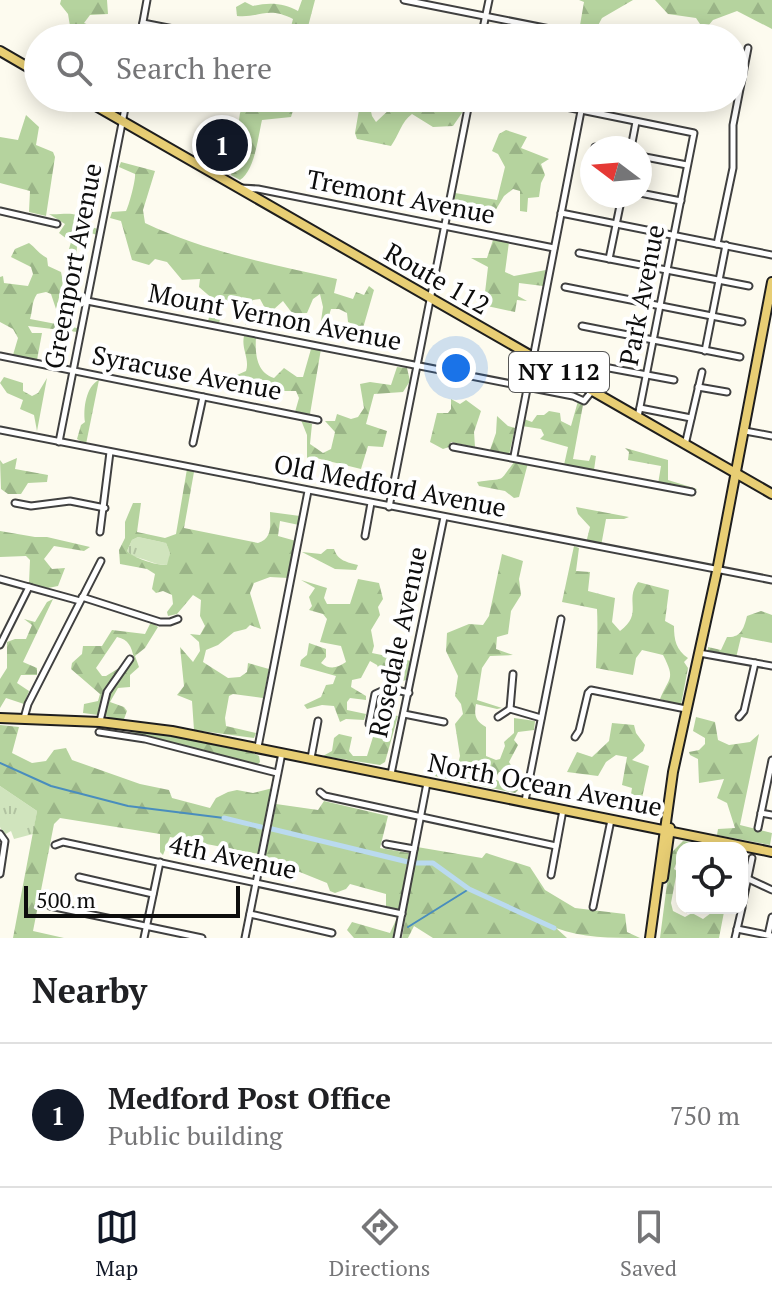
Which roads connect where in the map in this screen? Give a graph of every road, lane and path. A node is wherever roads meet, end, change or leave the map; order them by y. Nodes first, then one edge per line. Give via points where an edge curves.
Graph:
1 (147, 0) edge
2 (404, 0) edge
3 (489, 0) edge
4 (486, 16) junction
5 (143, 23) joint
6 (148, 24) edge
7 (484, 24) edge
8 (526, 24) edge
9 (0, 51) edge
10 (24, 65) edge
11 (106, 112) edge
12 (124, 112) edge
13 (467, 112) edge
14 (581, 112) edge
15 (586, 112) edge
16 (736, 112) edge
17 (122, 121) junction
18 (636, 122) junction
19 (633, 136) edge
20 (652, 158) edge
21 (687, 165) junction
22 (240, 189) junction
23 (652, 195) edge
24 (681, 201) junction
25 (619, 208) edge
26 (0, 211) edge
27 (561, 213) junction
28 (57, 224) dead end
29 (616, 224) junction
30 (445, 225) junction
31 (674, 235) junction
32 (717, 244) junction
33 (726, 245) junction
34 (554, 248) junction
35 (579, 253) dead end
36 (772, 255) edge
37 (609, 259) junction
38 (668, 270) junction
39 (719, 280) junction
40 (772, 282) edge
41 (749, 286) dead end
42 (565, 287) dead end
43 (430, 298) junction
44 (87, 301) junction
45 (661, 305) junction
46 (713, 316) junction
47 (742, 322) dead end
48 (582, 326) dead end
49 (652, 340) junction
50 (705, 351) junction
51 (0, 356) edge
52 (532, 357) junction
53 (740, 357) dead end
54 (417, 365) junction
55 (593, 365) dead end
56 (73, 370) junction
57 (702, 372) dead end
58 (646, 375) junction
59 (674, 380) dead end
60 (526, 386) junction
61 (698, 387) junction
62 (592, 391) junction
63 (727, 392) dead end
64 (203, 397) junction
65 (749, 398) junction
66 (639, 413) junction
67 (691, 418) junction
68 (318, 420) dead end
69 (0, 430) edge
70 (745, 431) junction
71 (772, 436) edge
72 (59, 442) junction
73 (193, 443) dead end
74 (685, 445) junction
75 (453, 447) dead end
76 (110, 452) junction
77 (514, 456) junction
78 (734, 473) junction
79 (308, 491) junction
80 (692, 492) dead end
81 (772, 494) edge
82 (15, 503) dead end
83 (371, 503) junction
84 (389, 507) junction
85 (105, 508) junction
86 (444, 517) junction
87 (100, 532) dead end
88 (365, 536) dead end
89 (101, 561) dead end
90 (715, 571) junction
91 (2, 580) edge
92 (772, 580) edge
93 (29, 587) junction
94 (81, 599) junction
95 (178, 619) dead end
96 (561, 619) dead end
97 (0, 645) edge
98 (698, 653) junction
99 (130, 659) dead end
100 (755, 663) junction
101 (772, 666) edge
102 (513, 674) dead end
103 (409, 693) junction
104 (510, 709) junction
105 (687, 709) junction
106 (404, 714) junction
107 (498, 717) dead end
108 (739, 717) dead end
109 (0, 718) edge
110 (541, 718) junction
111 (24, 719) junction
112 (318, 721) dead end
113 (444, 722) dead end
114 (369, 724) dead end
115 (99, 727) junction
116 (575, 737) dead end
117 (258, 747) junction
118 (282, 752) junction
119 (311, 758) junction
120 (772, 760) edge
121 (277, 773) junction
122 (391, 774) junction
123 (427, 782) junction
124 (320, 792) dead end
125 (525, 801) junction
126 (563, 809) junction
127 (761, 813) junction
128 (772, 815) edge
129 (420, 817) junction
130 (611, 819) junction
131 (758, 828) dead end
132 (667, 830) junction
133 (0, 834) edge
134 (386, 844) dead end
135 (55, 845) dead end
136 (556, 846) junction
137 (414, 849) junction
138 (772, 852) edge
139 (752, 858) dead end
140 (160, 862) junction
141 (748, 869) edge
142 (0, 874) edge
143 (551, 875) dead end
144 (79, 877) dead end
145 (748, 878) edge
146 (256, 882) junction
147 (772, 890) edge
148 (153, 894) junction
149 (42, 900) dead end
150 (593, 907) dead end
151 (250, 914) junction
152 (402, 914) junction
153 (740, 914) edge
154 (772, 917) edge
155 (147, 926) junction
156 (737, 929) junction
157 (332, 933) dead end
158 (769, 937) edge
159 (144, 938) edge
160 (202, 938) edge
161 (245, 938) edge
162 (397, 938) edge
163 (652, 938) edge
164 (735, 938) edge

1 - 5 street
2 - 4 street
3 - 4 street
4 - 7 street
4 - 8 street
5 - 6 street
9 - 10 main road
11 - 17 main road, Route 112 / NY 112
12 - 17 street, Greenport Avenue
13 - 30 street
14 - 27 street
15 - 18 street
16 - 32 street via 733,168
17 - 22 main road, Route 112 / NY 112
17 - 44 street, Greenport Avenue
18 - 19 street
18 - 21 street, Park Avenue via 694,133
20 - 21 street
21 - 24 street, Park Avenue
22 - 30 street, Tremont Avenue
22 - 43 main road, Route 112 / NY 112
23 - 24 street
24 - 31 street, Park Avenue
25 - 29 street
26 - 28 street
27 - 29 street
27 - 34 street
29 - 31 street
29 - 37 street
30 - 34 street, Tremont Avenue
30 - 43 street
31 - 32 street
31 - 38 street, Park Avenue
32 - 33 street
33 - 36 street
33 - 39 street
34 - 52 street
35 - 37 street
37 - 38 street
38 - 39 street
38 - 45 street, Park Avenue
39 - 41 street
39 - 46 street
40 - 65 main road
42 - 45 street
43 - 52 main road, Route 112 / NY 112
43 - 54 street
44 - 54 street, Mount Vernon Avenue
44 - 56 street, Greenport Avenue
45 - 46 street
45 - 49 street, Park Avenue
46 - 47 street
46 - 50 street
48 - 49 street
49 - 50 street
49 - 58 street, Park Avenue
50 - 53 street
51 - 56 street, Syracuse Avenue
52 - 60 street
52 - 62 main road, Route 112 / NY 112
54 - 60 street, Mount Vernon Avenue
54 - 84 street
55 - 58 street
56 - 64 street, Syracuse Avenue
56 - 72 street, Greenport Avenue
57 - 61 street
58 - 59 street
58 - 66 street, Park Avenue
60 - 62 street, Mount Vernon Avenue via 584,401
60 - 77 street
61 - 63 street
61 - 67 street
62 - 66 main road, Route 112 / NY 112
64 - 68 street, Syracuse Avenue
64 - 73 street
65 - 70 main road
65 - 78 main road
66 - 67 street
66 - 74 main road, Route 112 / NY 112
67 - 74 street
69 - 72 street, Old Medford Avenue
70 - 71 street
70 - 78 main road
72 - 76 street, Old Medford Avenue
74 - 78 main road, Route 112 / NY 112
75 - 77 street
76 - 79 street, Old Medford Avenue
76 - 85 street
77 - 80 street
78 - 81 main road, Route 112 / NY 112
78 - 90 main road
79 - 83 street, Old Medford Avenue
79 - 117 street
82 - 85 street via 70,501
83 - 84 street, Old Medford Avenue
83 - 88 street
84 - 86 street, Old Medford Avenue
85 - 87 street
86 - 90 street, Old Medford Avenue
86 - 103 street, Rosedale Avenue
89 - 94 street
90 - 92 street, Old Medford Avenue
90 - 98 main road
90 - 98 main road
91 - 93 street
93 - 94 street
93 - 97 street
94 - 95 street via 160,622
94 - 111 street
96 - 110 street
98 - 100 street
98 - 105 main road
99 - 115 street via 107,692
100 - 101 street
100 - 108 street
102 - 104 street
103 - 106 street, Rosedale Avenue
103 - 114 street via 388,688 375,694
104 - 107 street
104 - 110 street
105 - 116 street via 591,690
105 - 132 main road
106 - 113 street
106 - 122 street, Rosedale Avenue
109 - 111 main road, North Ocean Avenue
110 - 125 street
111 - 115 main road, North Ocean Avenue
112 - 119 street
115 - 117 main road, North Ocean Avenue via 161,729
115 - 121 street
117 - 118 main road, North Ocean Avenue
118 - 119 main road, North Ocean Avenue
118 - 121 street
119 - 122 main road, North Ocean Avenue
120 - 127 street
121 - 146 street
122 - 123 main road, North Ocean Avenue
123 - 125 main road, North Ocean Avenue
123 - 129 street
124 - 129 street
125 - 126 main road, North Ocean Avenue
126 - 130 main road, North Ocean Avenue
126 - 136 street
127 - 128 street
127 - 131 street
129 - 136 street
129 - 137 street
130 - 132 main road, North Ocean Avenue
130 - 150 street
132 - 138 main road, North Ocean Avenue
132 - 163 main road
133 - 142 street via 5,841
134 - 137 street
135 - 140 street, 4th Avenue via 63,842
136 - 143 street
137 - 152 street
139 - 141 street
140 - 146 street, 4th Avenue
140 - 148 street
144 - 148 street
145 - 147 street
146 - 151 street
146 - 152 street, 4th Avenue
148 - 155 street
149 - 155 street
151 - 157 street
151 - 161 street
152 - 162 street
153 - 156 street
154 - 158 street
155 - 159 street
155 - 160 street
156 - 158 street
156 - 164 street

